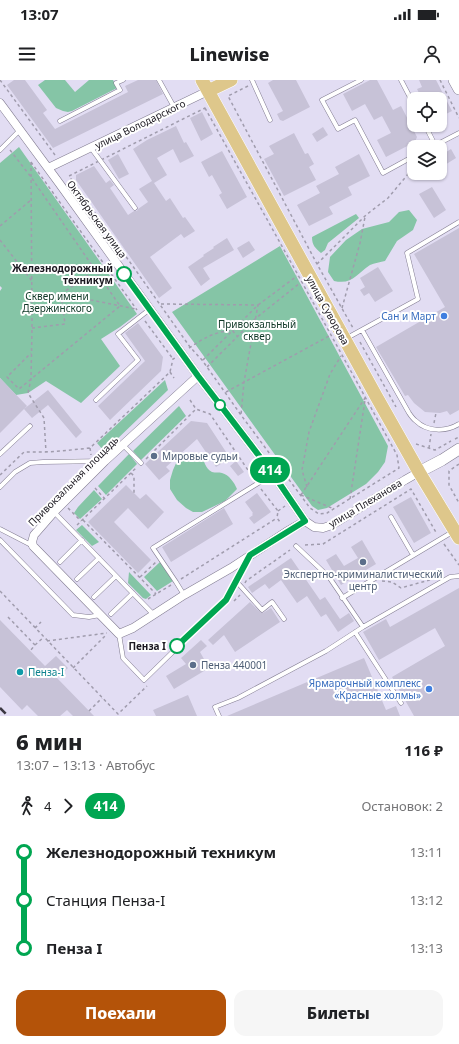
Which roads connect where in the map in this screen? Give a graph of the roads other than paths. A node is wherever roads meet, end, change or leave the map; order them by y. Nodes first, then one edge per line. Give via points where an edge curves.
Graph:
1 (121, 80) edge
2 (159, 80) edge
3 (231, 80) edge
4 (361, 80) edge
5 (401, 80) edge
6 (454, 80) edge
7 (252, 82) edge
8 (205, 86) edge
9 (459, 89) edge
10 (407, 92) edge
11 (0, 103) edge
12 (174, 107) junction
13 (270, 120) dead end
14 (60, 121) dead end
15 (20, 130) junction
16 (459, 133) edge
17 (446, 140) edge
18 (91, 148) junction
19 (0, 150) edge
20 (407, 160) edge
21 (48, 168) junction
22 (135, 208) dead end
23 (459, 222) edge
24 (150, 309) junction
25 (362, 330) junction
26 (350, 336) junction
27 (198, 376) junction
28 (96, 400) dead end
29 (459, 424) edge
30 (30, 426) dead end
31 (123, 444) junction
32 (459, 449) edge
33 (0, 454) edge
34 (105, 460) junction
35 (141, 464) road end
36 (419, 472) junction
37 (273, 474) junction
38 (0, 487) edge
39 (54, 512) junction
40 (391, 517) dead end
41 (305, 521) junction
42 (0, 529) edge
43 (457, 535) edge
44 (0, 540) edge
45 (82, 540) junction
46 (33, 546) junction
47 (296, 546) road end
48 (250, 555) junction
49 (413, 555) junction
50 (99, 558) junction
51 (60, 562) dead end
52 (116, 576) junction
53 (459, 576) edge
54 (77, 580) dead end
55 (236, 581) junction
56 (133, 593) junction
57 (184, 596) junction
58 (94, 597) dead end
59 (342, 598) junction
60 (111, 614) dead end
61 (154, 614) junction
62 (100, 615) junction
63 (284, 619) dead end
64 (363, 627) junction
65 (355, 632) junction
66 (119, 634) junction
67 (401, 703) dead end
68 (219, 716) edge

1 - 14 lane via 116,83 120,90
2 - 12 lane
3 - 8 main road, улица Володарского
4 - 20 lane via 322,100 338,129 355,120 383,173
5 - 10 lane
6 - 9 main road
7 - 13 lane
8 - 12 street, улица Володарского
8 - 26 main road, улица Суворова
11 - 15 street, Октябрьская улица
12 - 18 street, улица Володарского
15 - 19 lane
15 - 21 street, Октябрьская улица
16 - 17 lane
18 - 21 street, улица Володарского
18 - 22 lane
21 - 24 street, Октябрьская улица
23 - 25 lane via 407,253 418,299
24 - 27 street, Октябрьская улица
24 - 28 lane via 118,334 138,360
25 - 26 lane
25 - 29 lane via 416,422 426,427 445,430
26 - 36 main road, улица Суворова
27 - 31 street, Привокзальная площадь
27 - 37 street, Октябрьская улица
30 - 33 lane
31 - 34 street, Привокзальная площадь
31 - 35 lane
32 - 36 main road, улица Плеханова
34 - 38 lane via 30,463 15,472
34 - 39 street, Привокзальная площадь
36 - 41 street, улица Плеханова via 332,525 314,527
36 - 43 main road, улица Суворова
37 - 41 street, Октябрьская улица
37 - 57 lane via 153,548
39 - 45 lane
39 - 46 street, Привокзальная площадь via 34,534
40 - 49 lane
41 - 48 street
42 - 46 lane
43 - 49 lane via 440,539
44 - 62 lane via 73,615
45 - 50 lane
45 - 51 lane
46 - 62 street
47 - 59 lane via 328,577
48 - 55 lane
48 - 57 street
49 - 59 lane
50 - 52 lane
50 - 54 lane
52 - 56 lane
52 - 58 lane
53 - 64 lane via 450,577
55 - 63 lane via 262,610 272,602
55 - 66 lane via 226,600 144,680 123,658
56 - 60 lane
56 - 61 lane
57 - 61 street
59 - 64 lane
61 - 66 street
62 - 66 street
64 - 65 lane
65 - 67 lane
65 - 68 lane via 326,651 238,698 215,707

